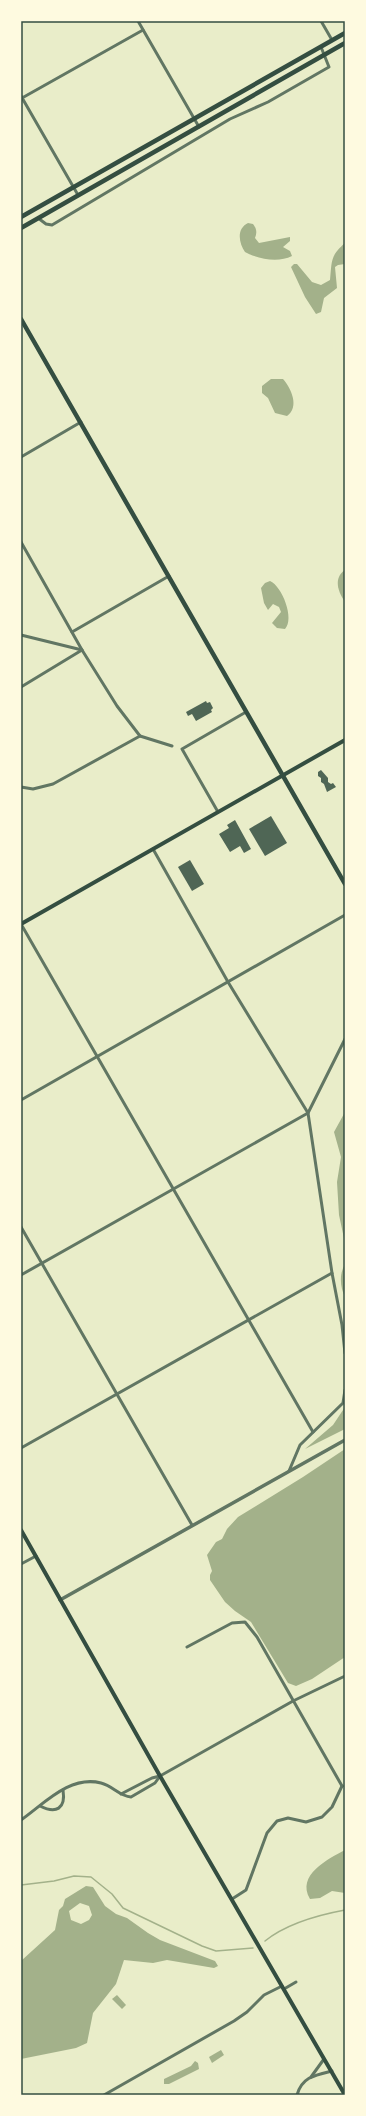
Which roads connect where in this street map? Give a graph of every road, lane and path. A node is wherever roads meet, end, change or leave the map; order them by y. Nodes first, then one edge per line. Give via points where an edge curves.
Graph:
1 (138, 21) edge
2 (321, 21) edge
3 (143, 30) junction
4 (345, 33) edge
5 (332, 40) junction
6 (345, 43) edge
7 (321, 47) junction
8 (325, 54) junction
9 (22, 97) edge
10 (194, 118) junction
11 (199, 127) junction
12 (73, 187) junction
13 (78, 196) junction
14 (21, 217) edge
15 (38, 218) junction
16 (21, 228) edge
17 (21, 319) edge
18 (81, 422) junction
19 (21, 457) edge
20 (21, 542) edge
21 (169, 576) junction
22 (72, 632) junction
23 (21, 635) edge
24 (82, 650) junction
25 (21, 687) edge
26 (246, 712) junction
27 (140, 736) junction
28 (345, 740) edge
29 (172, 746) dead end
30 (284, 776) junction
31 (21, 787) edge
32 (218, 812) junction
33 (153, 849) junction
34 (345, 884) edge
35 (345, 915) edge
36 (21, 924) edge
37 (228, 982) junction
38 (345, 1039) edge
39 (97, 1057) junction
40 (21, 1100) edge
41 (308, 1113) junction
42 (173, 1190) junction
43 (21, 1227) edge
44 (42, 1263) junction
45 (332, 1273) junction
46 (21, 1275) edge
47 (248, 1320) junction
48 (345, 1353) edge
49 (345, 1390) edge
50 (118, 1395) junction
51 (313, 1432) junction
52 (345, 1440) edge
53 (21, 1448) edge
54 (289, 1471) junction
55 (192, 1524) junction
56 (21, 1530) edge
57 (36, 1556) junction
58 (21, 1564) edge
59 (60, 1600) junction
60 (187, 1647) dead end
61 (345, 1676) edge
62 (293, 1701) junction
63 (160, 1776) junction
64 (343, 1786) edge
65 (63, 1790) junction
66 (121, 1794) junction
67 (40, 1806) junction
68 (21, 1820) edge
69 (232, 1899) junction
70 (296, 1982) dead end
71 (283, 1987) junction
72 (324, 2059) junction
73 (332, 2071) junction
74 (310, 2077) junction
75 (104, 2095) edge
76 (297, 2095) edge
77 (345, 2095) edge

1 - 3 street
2 - 5 street
3 - 9 street
3 - 10 street
4 - 5 main road
5 - 7 main road
6 - 8 main road
7 - 8 street
7 - 10 main road
8 - 11 main road
8 - 15 street via 329,67 268,102 230,119 52,225
9 - 12 street
10 - 11 street
10 - 12 main road
11 - 13 main road
12 - 13 street
12 - 14 main road
13 - 15 main road
15 - 16 main road
17 - 18 main road
18 - 19 street
18 - 21 main road
20 - 22 street
21 - 22 street
21 - 26 main road
22 - 24 street
23 - 24 street
24 - 25 street
24 - 27 street via 116,706
26 - 30 main road
26 - 32 street via 182,749
27 - 29 street
27 - 31 street via 53,784 33,789
28 - 30 main road
30 - 32 main road
30 - 34 main road
32 - 33 main road
33 - 36 main road
33 - 37 street
35 - 37 street
36 - 39 street
37 - 39 street
37 - 41 street
38 - 41 street
39 - 40 street
39 - 42 street
41 - 42 street
41 - 45 street
42 - 44 street
42 - 47 street
43 - 44 street
44 - 46 street
44 - 50 street
45 - 47 street
45 - 48 street
47 - 50 street
47 - 51 street
49 - 51 street via 343,1403
50 - 53 street
50 - 55 street
51 - 54 street via 300,1445
52 - 54 street
54 - 55 street
55 - 59 street
56 - 57 main road
57 - 58 street
57 - 59 main road
59 - 63 main road
60 - 62 street via 232,1623 245,1622 257,1637
61 - 62 street
62 - 63 street
62 - 64 street
63 - 66 street
63 - 66 street via 155,1783 131,1797
63 - 69 main road
64 - 69 street via 332,1807 322,1817 306,1822 288,1818 277,1821 267,1832 246,1890
65 - 66 street via 72,1784 91,1781 105,1784
65 - 67 street
65 - 67 street via 64,1800 56,1810 50,1811
67 - 68 street
69 - 71 main road
70 - 71 street
71 - 72 main road
71 - 75 street via 264,1995 234,2021
72 - 73 main road
72 - 74 street
73 - 74 street
73 - 77 main road
74 - 76 street via 299,2087

